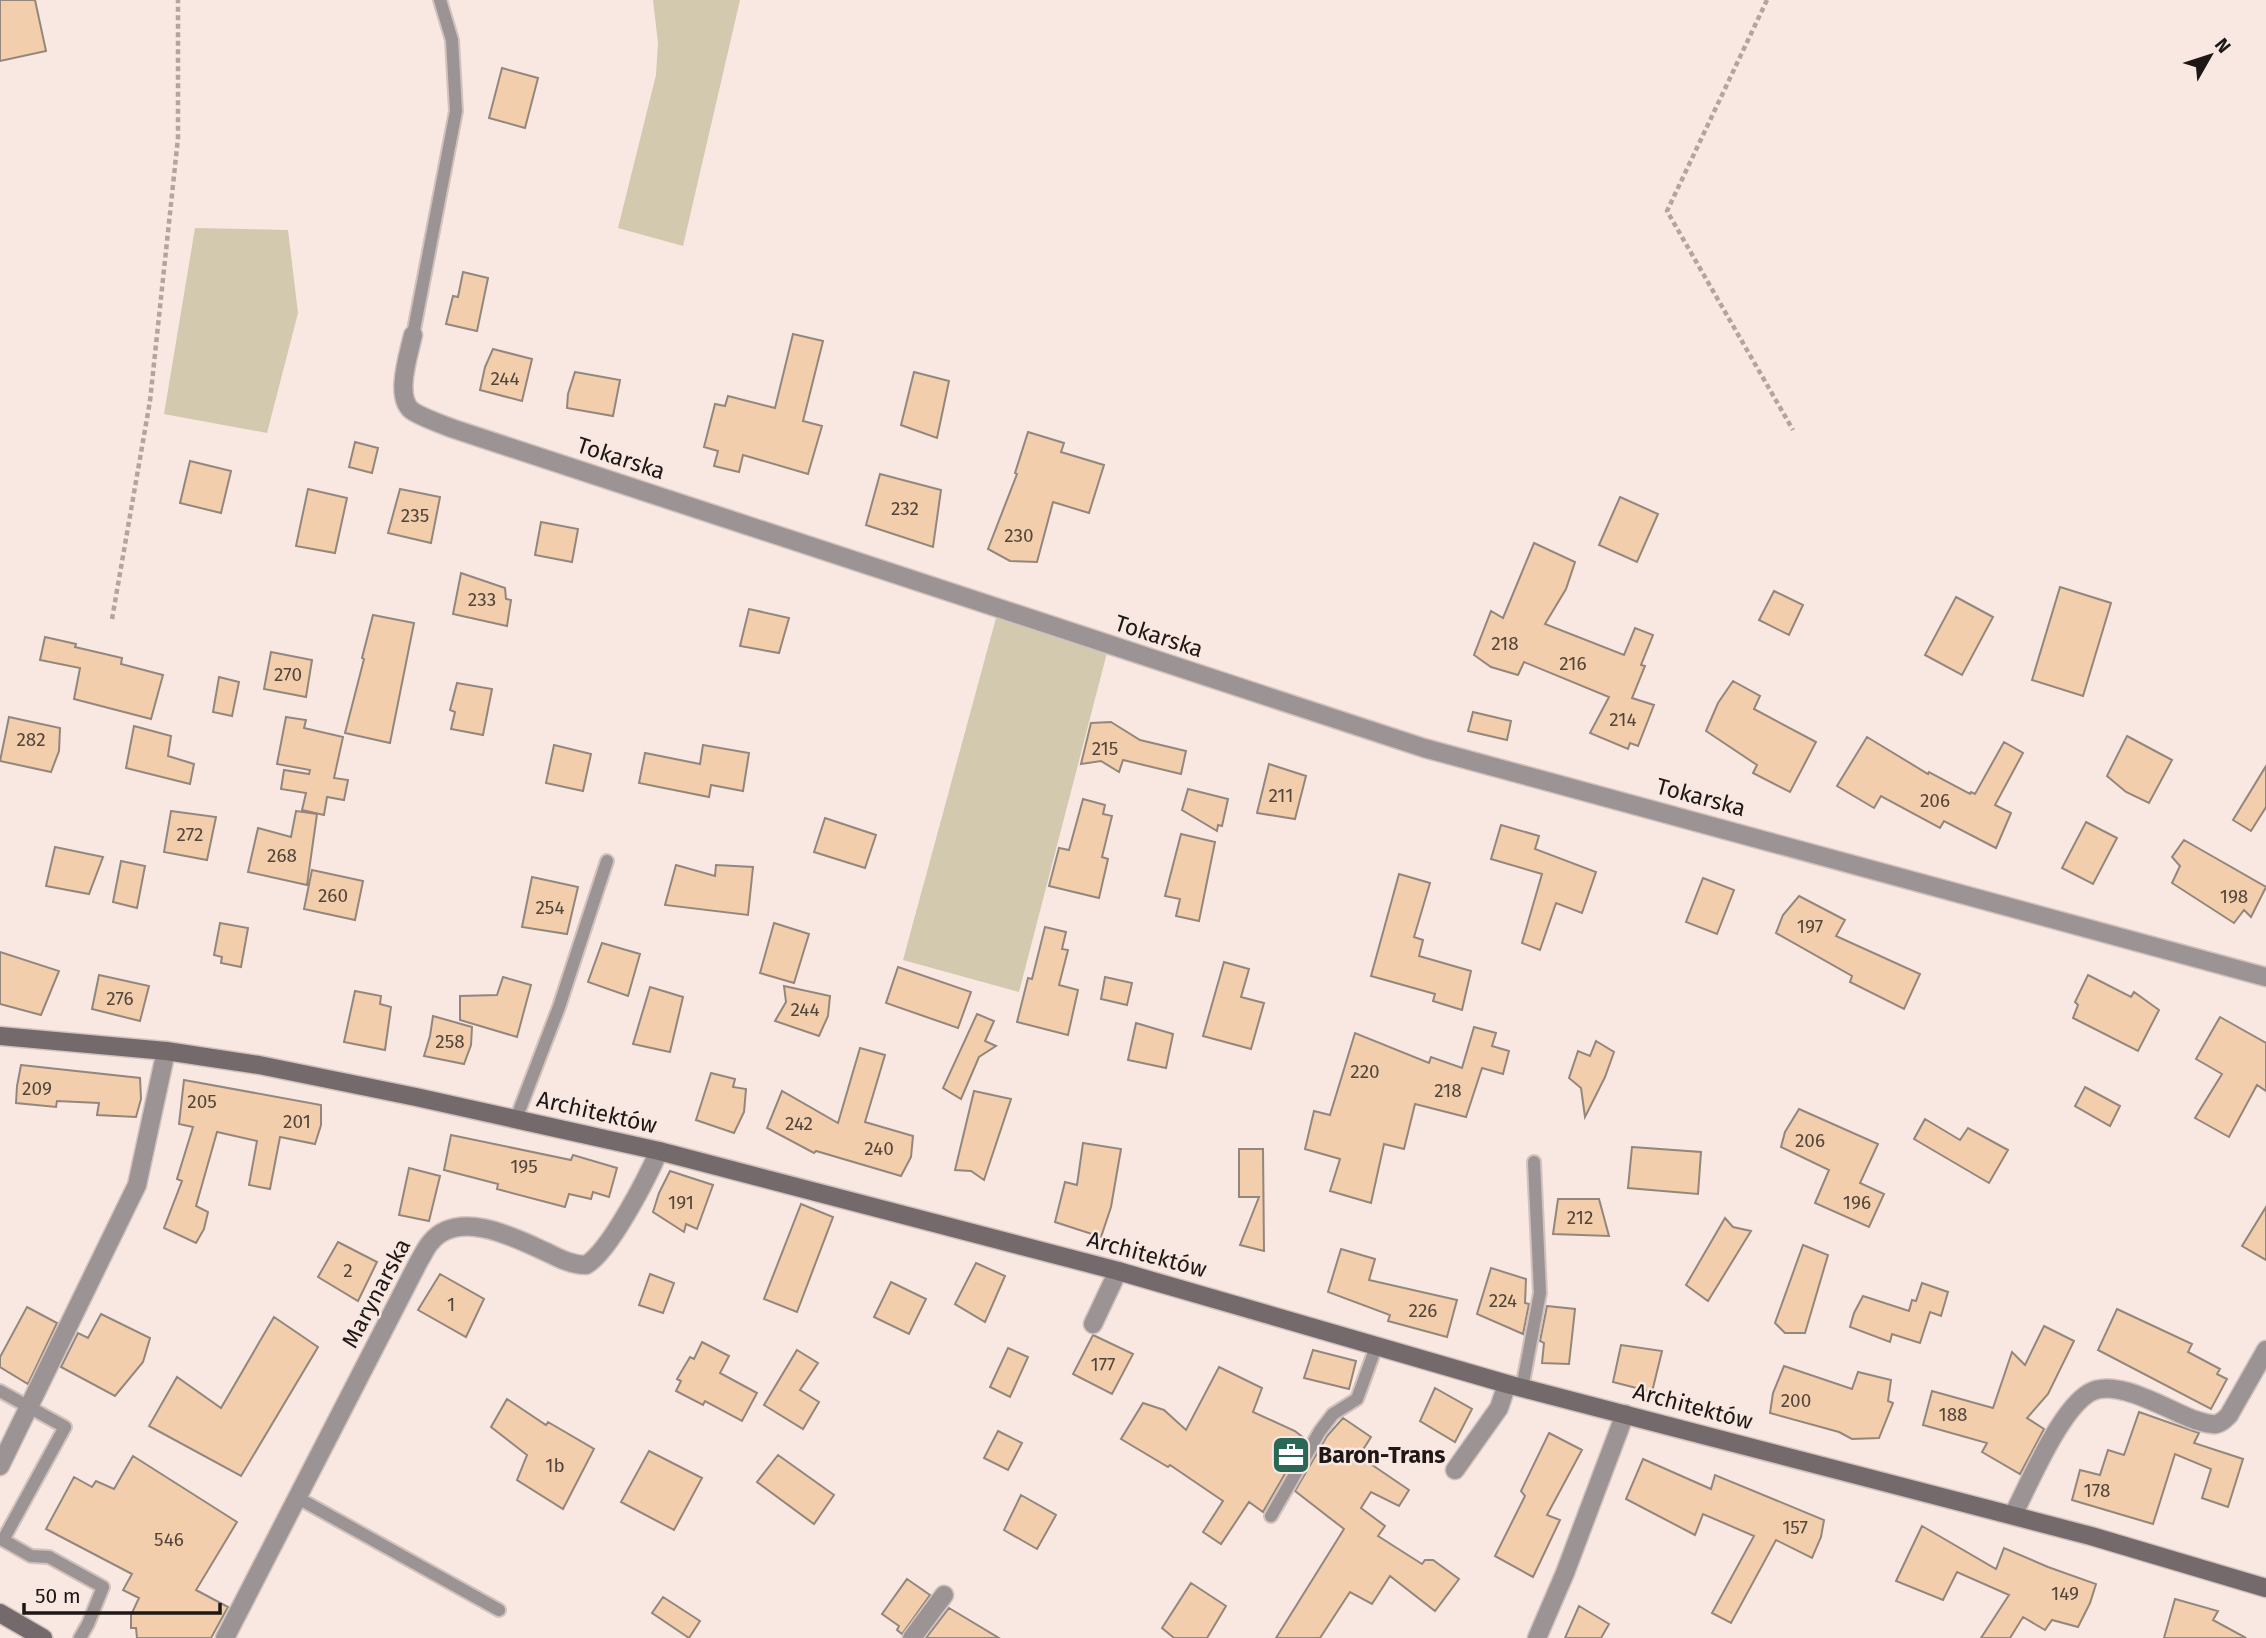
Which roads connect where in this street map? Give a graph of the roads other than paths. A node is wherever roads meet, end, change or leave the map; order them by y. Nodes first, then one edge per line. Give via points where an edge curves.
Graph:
1 (440, 0) edge
2 (413, 335) joint
3 (607, 862) dead end
4 (2266, 977) edge
5 (0, 1036) edge
6 (166, 1051) junction
7 (516, 1119) junction
8 (659, 1151) junction
9 (1534, 1162) dead end
10 (1118, 1271) junction
11 (1093, 1324) dead end
12 (1376, 1347) junction
13 (2266, 1350) edge
14 (1514, 1386) junction
15 (0, 1391) edge
16 (30, 1408) junction
17 (1625, 1414) junction
18 (0, 1466) edge
19 (1455, 1470) dead end
20 (298, 1498) junction
21 (1271, 1516) dead end
22 (2013, 1516) junction
23 (2, 1540) edge
24 (2266, 1588) edge
25 (944, 1595) dead end
26 (499, 1610) dead end
27 (0, 1613) edge
28 (43, 1638) edge
29 (80, 1638) edge
30 (225, 1638) edge
31 (912, 1638) edge
32 (1537, 1638) edge

1 - 2 lane, Tokarska via 452,40 456,111
2 - 4 street, Tokarska via 403,397 411,411 454,429 1424,748
3 - 7 lane
5 - 6 street, Architektów
6 - 7 street, Architektów via 259,1065
6 - 16 street via 137,1185
7 - 8 street, Architektów
8 - 10 street, Architektów
8 - 20 street, Marynarska via 623,1219 586,1265 567,1262 480,1227 452,1228 432,1240
9 - 14 lane via 1540,1293
10 - 11 street
10 - 12 street, Architektów
12 - 14 street, Architektów
12 - 21 lane via 1357,1399 1333,1414 1320,1431
13 - 22 street via 2229,1415 2217,1424 2136,1394 2102,1388 2091,1391 2062,1423
14 - 17 street, Architektów
14 - 19 street
15 - 16 lane
16 - 18 street
16 - 23 lane via 65,1427
17 - 22 street, Architektów
17 - 32 street
20 - 26 lane
20 - 30 street, Marynarska
22 - 24 street, Architektów
23 - 29 lane via 31,1556 49,1557 103,1587
25 - 31 street
27 - 28 street

